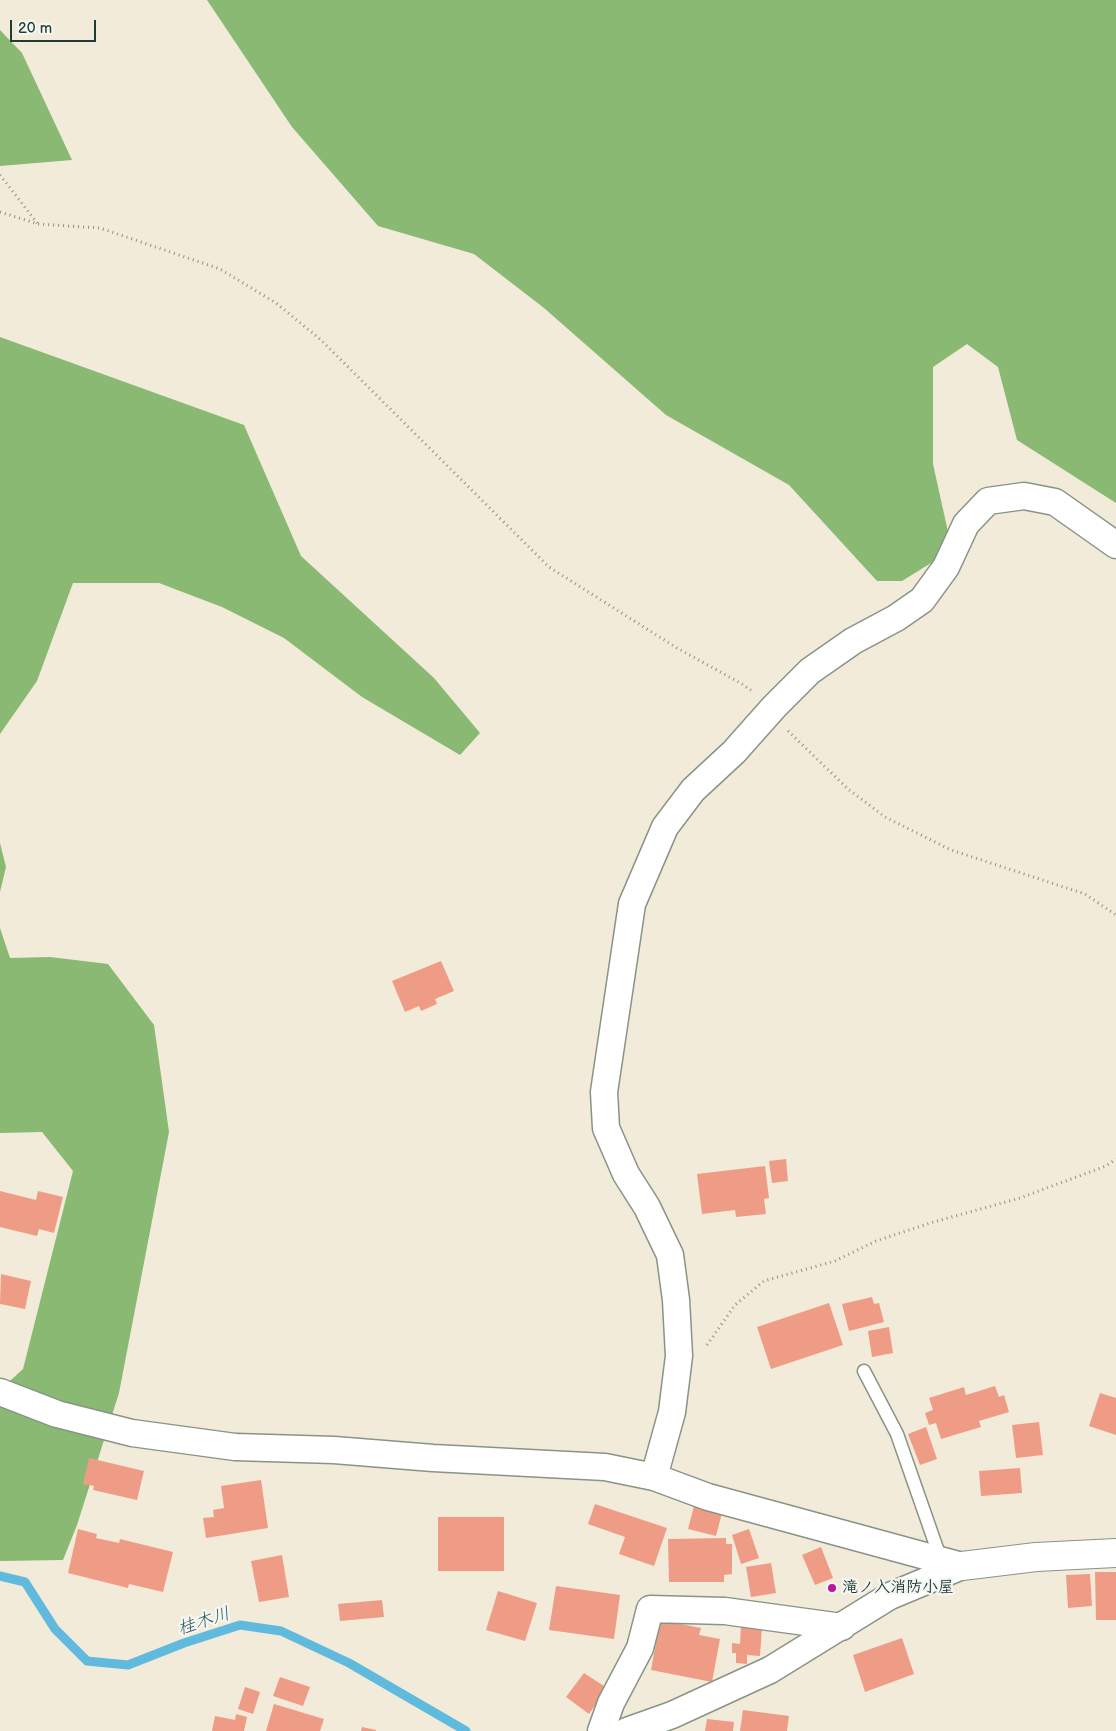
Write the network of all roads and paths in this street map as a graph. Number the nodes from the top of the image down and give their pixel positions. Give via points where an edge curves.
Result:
1 (0, 175) edge
2 (0, 212) edge
3 (38, 224) junction
4 (1116, 545) edge
5 (774, 707) junction
6 (1116, 915) edge
7 (1116, 1159) edge
8 (702, 1353) dead end
9 (864, 1370) dead end
10 (0, 1392) edge
11 (654, 1477) junction
12 (1116, 1552) edge
13 (951, 1563) junction
14 (842, 1627) junction
15 (601, 1731) edge
16 (627, 1731) edge

1 - 3 path
2 - 3 path
3 - 5 path via 100,228 220,269 276,303 321,340 549,567 742,684
4 - 5 street via 1055,502 1024,496 988,501 966,524 946,567 922,600 810,671
5 - 6 path via 785,729 848,789 885,817 951,850 1085,894
5 - 11 street via 734,752 693,790 665,827 632,904 604,1092 606,1128 626,1174 648,1207 670,1255 676,1300 679,1356 672,1412
7 - 8 path via 1106,1166 1020,1198 930,1223 876,1241 836,1261 764,1281 735,1305
9 - 13 lane via 897,1434
10 - 11 street via 57,1414 132,1433 234,1447 606,1467
11 - 13 street via 708,1497
12 - 13 street
13 - 14 street
14 - 15 street via 725,1611 650,1609 640,1648 610,1703
14 - 16 street via 770,1670 672,1715

